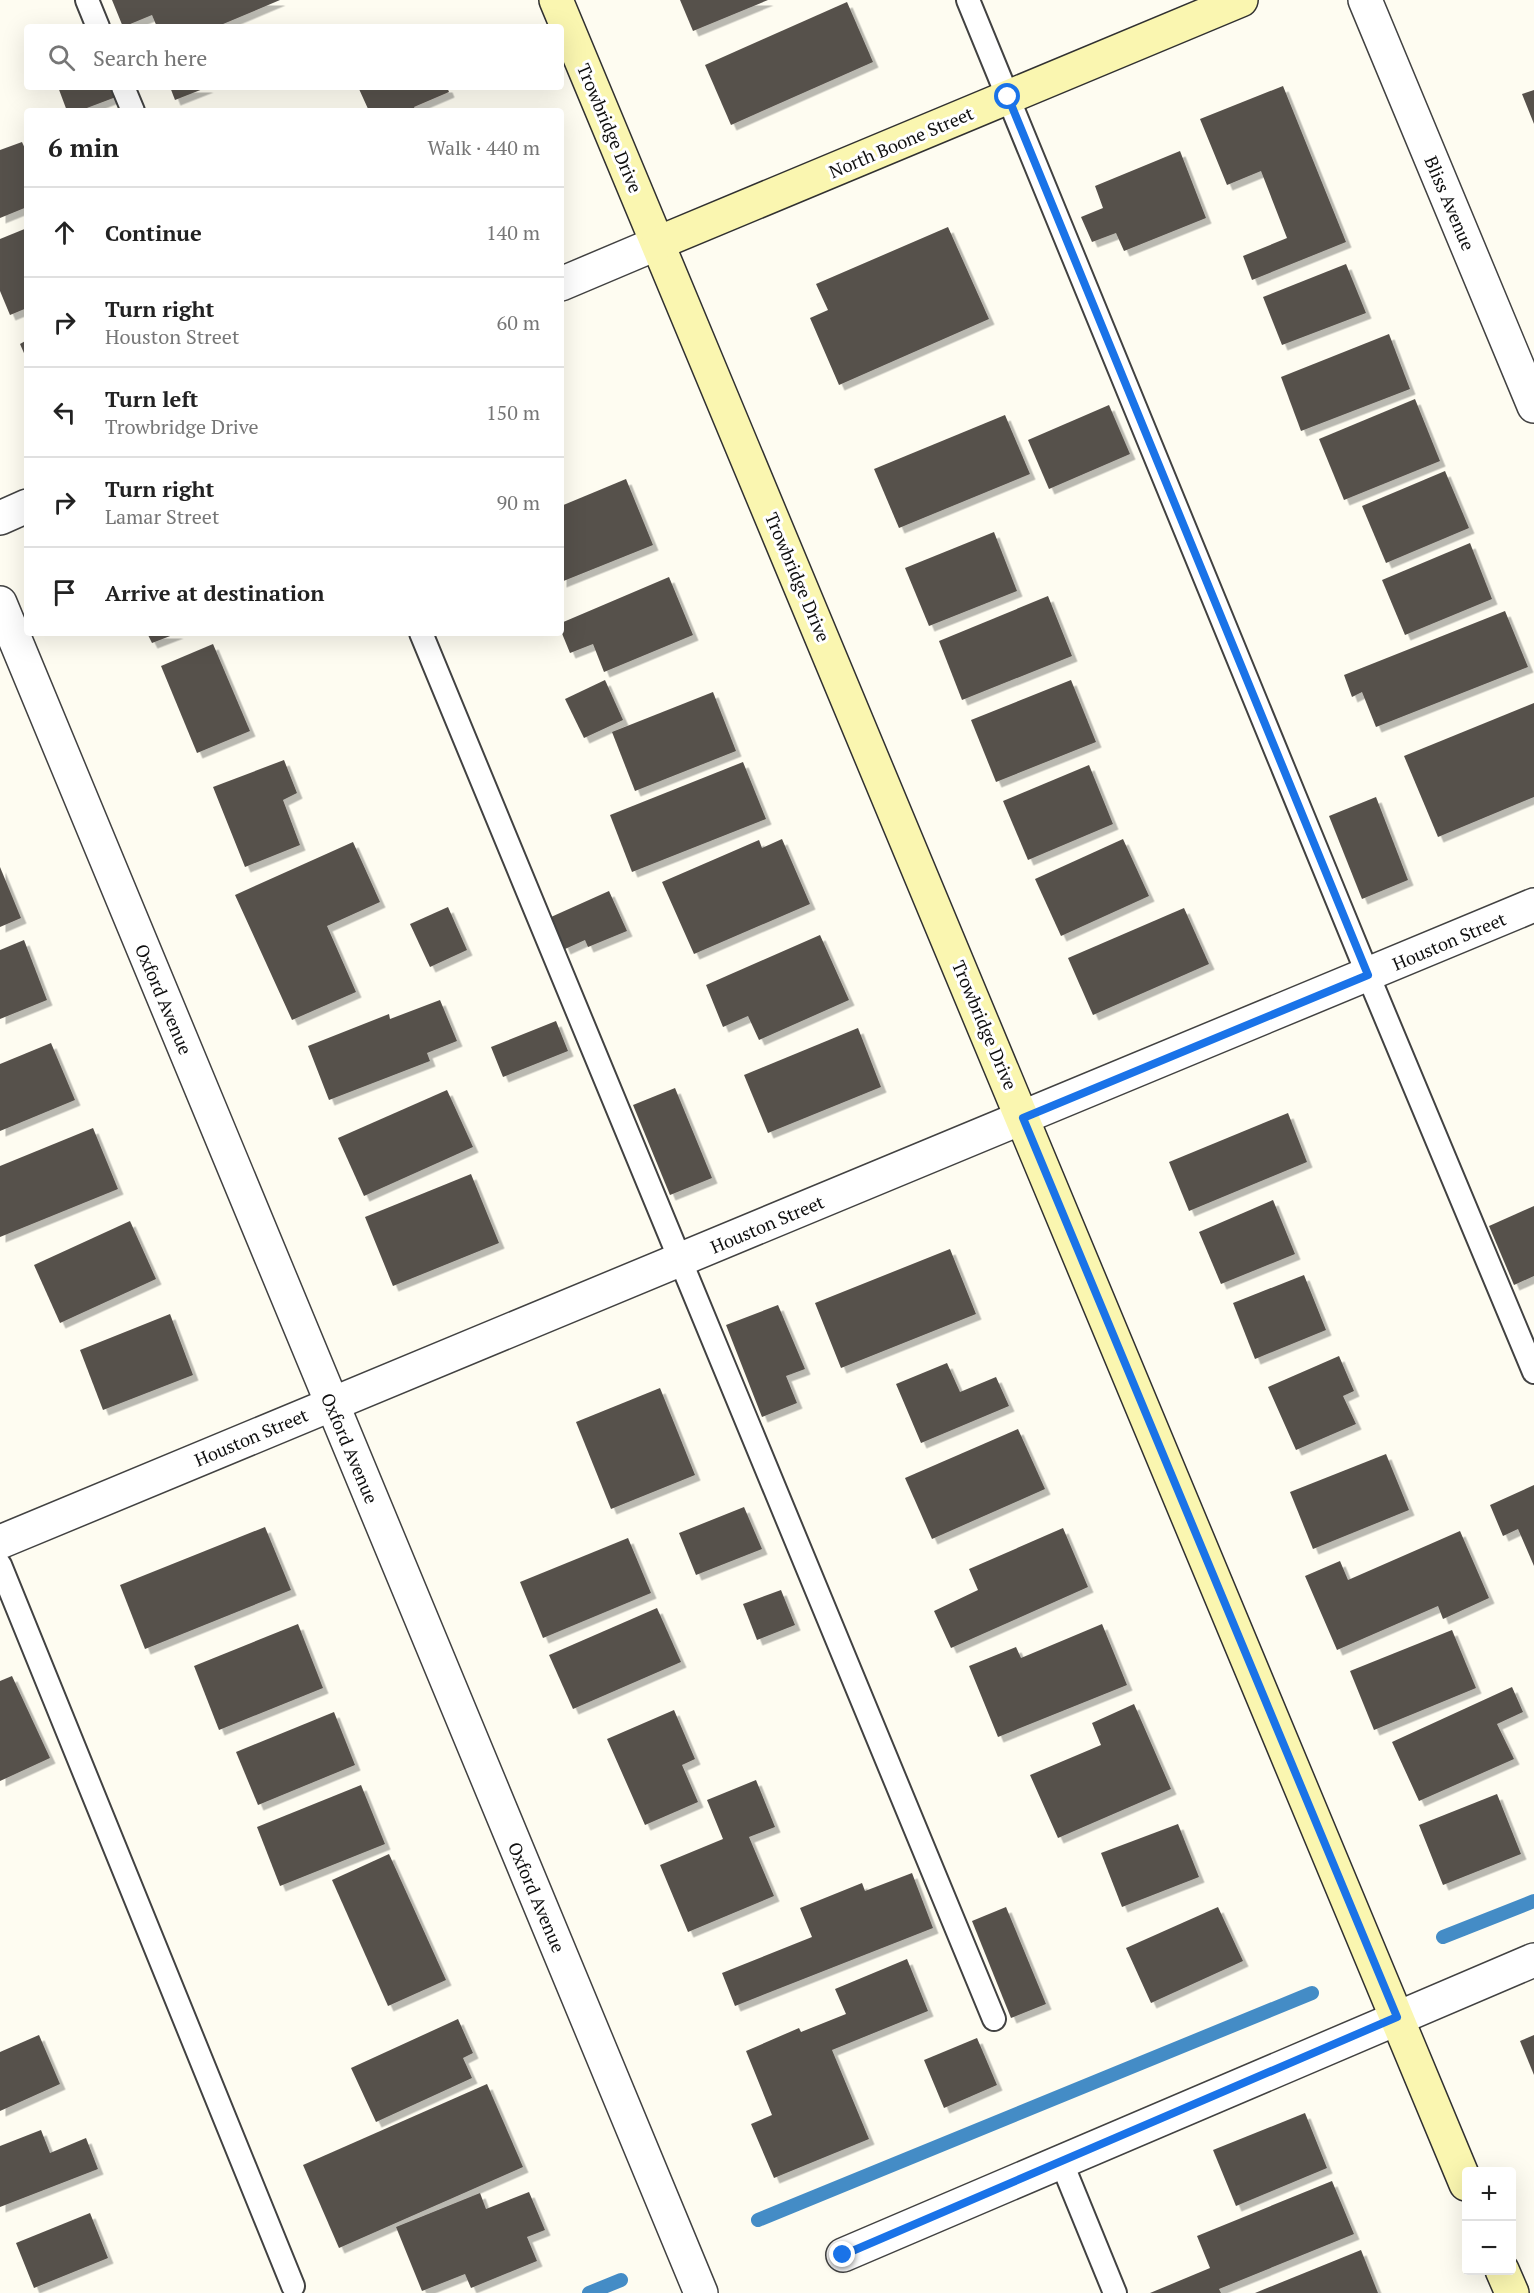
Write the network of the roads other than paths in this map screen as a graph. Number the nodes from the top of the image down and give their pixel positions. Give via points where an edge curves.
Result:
1 (87, 0) edge
2 (556, 0) edge
3 (968, 0) edge
4 (1241, 0) edge
5 (1365, 0) edge
6 (97, 24) edge
7 (124, 90) edge
8 (1008, 97) junction
9 (132, 108) edge
10 (658, 243) junction
11 (564, 283) edge
12 (1534, 406) edge
13 (24, 507) edge
14 (0, 518) edge
15 (0, 603) edge
16 (422, 636) edge
17 (1534, 905) edge
18 (1368, 975) junction
19 (1023, 1118) junction
20 (679, 1260) junction
21 (1534, 1372) edge
22 (332, 1404) junction
23 (0, 1542) edge
24 (0, 1565) edge
25 (1534, 1960) edge
26 (1397, 2017) junction
27 (994, 2019) dead end
28 (1061, 2161) junction
29 (1462, 2172) edge
30 (843, 2255) dead end
31 (1505, 2275) edge
32 (293, 2286) dead end
33 (701, 2293) edge
34 (1115, 2293) edge
35 (1512, 2293) edge

1 - 6 lane
2 - 10 main road, Trowbridge Drive
3 - 8 lane
4 - 8 main road, North Boone Street
5 - 12 street, Bliss Avenue
7 - 9 lane
8 - 10 main road, North Boone Street
8 - 18 lane
10 - 11 street, North Boone Street
10 - 19 main road, Trowbridge Drive
13 - 14 street
15 - 22 street, Oxford Avenue
16 - 20 lane
17 - 18 street, Houston Street
18 - 19 street, Houston Street
18 - 21 lane
19 - 20 street, Houston Street
19 - 26 main road, Trowbridge Drive
20 - 22 street, Houston Street
20 - 27 lane
22 - 23 street, Houston Street
22 - 33 street, Oxford Avenue
24 - 32 lane
25 - 26 street
26 - 28 street
26 - 29 main road, Trowbridge Drive
28 - 30 street
28 - 34 lane
31 - 35 main road

